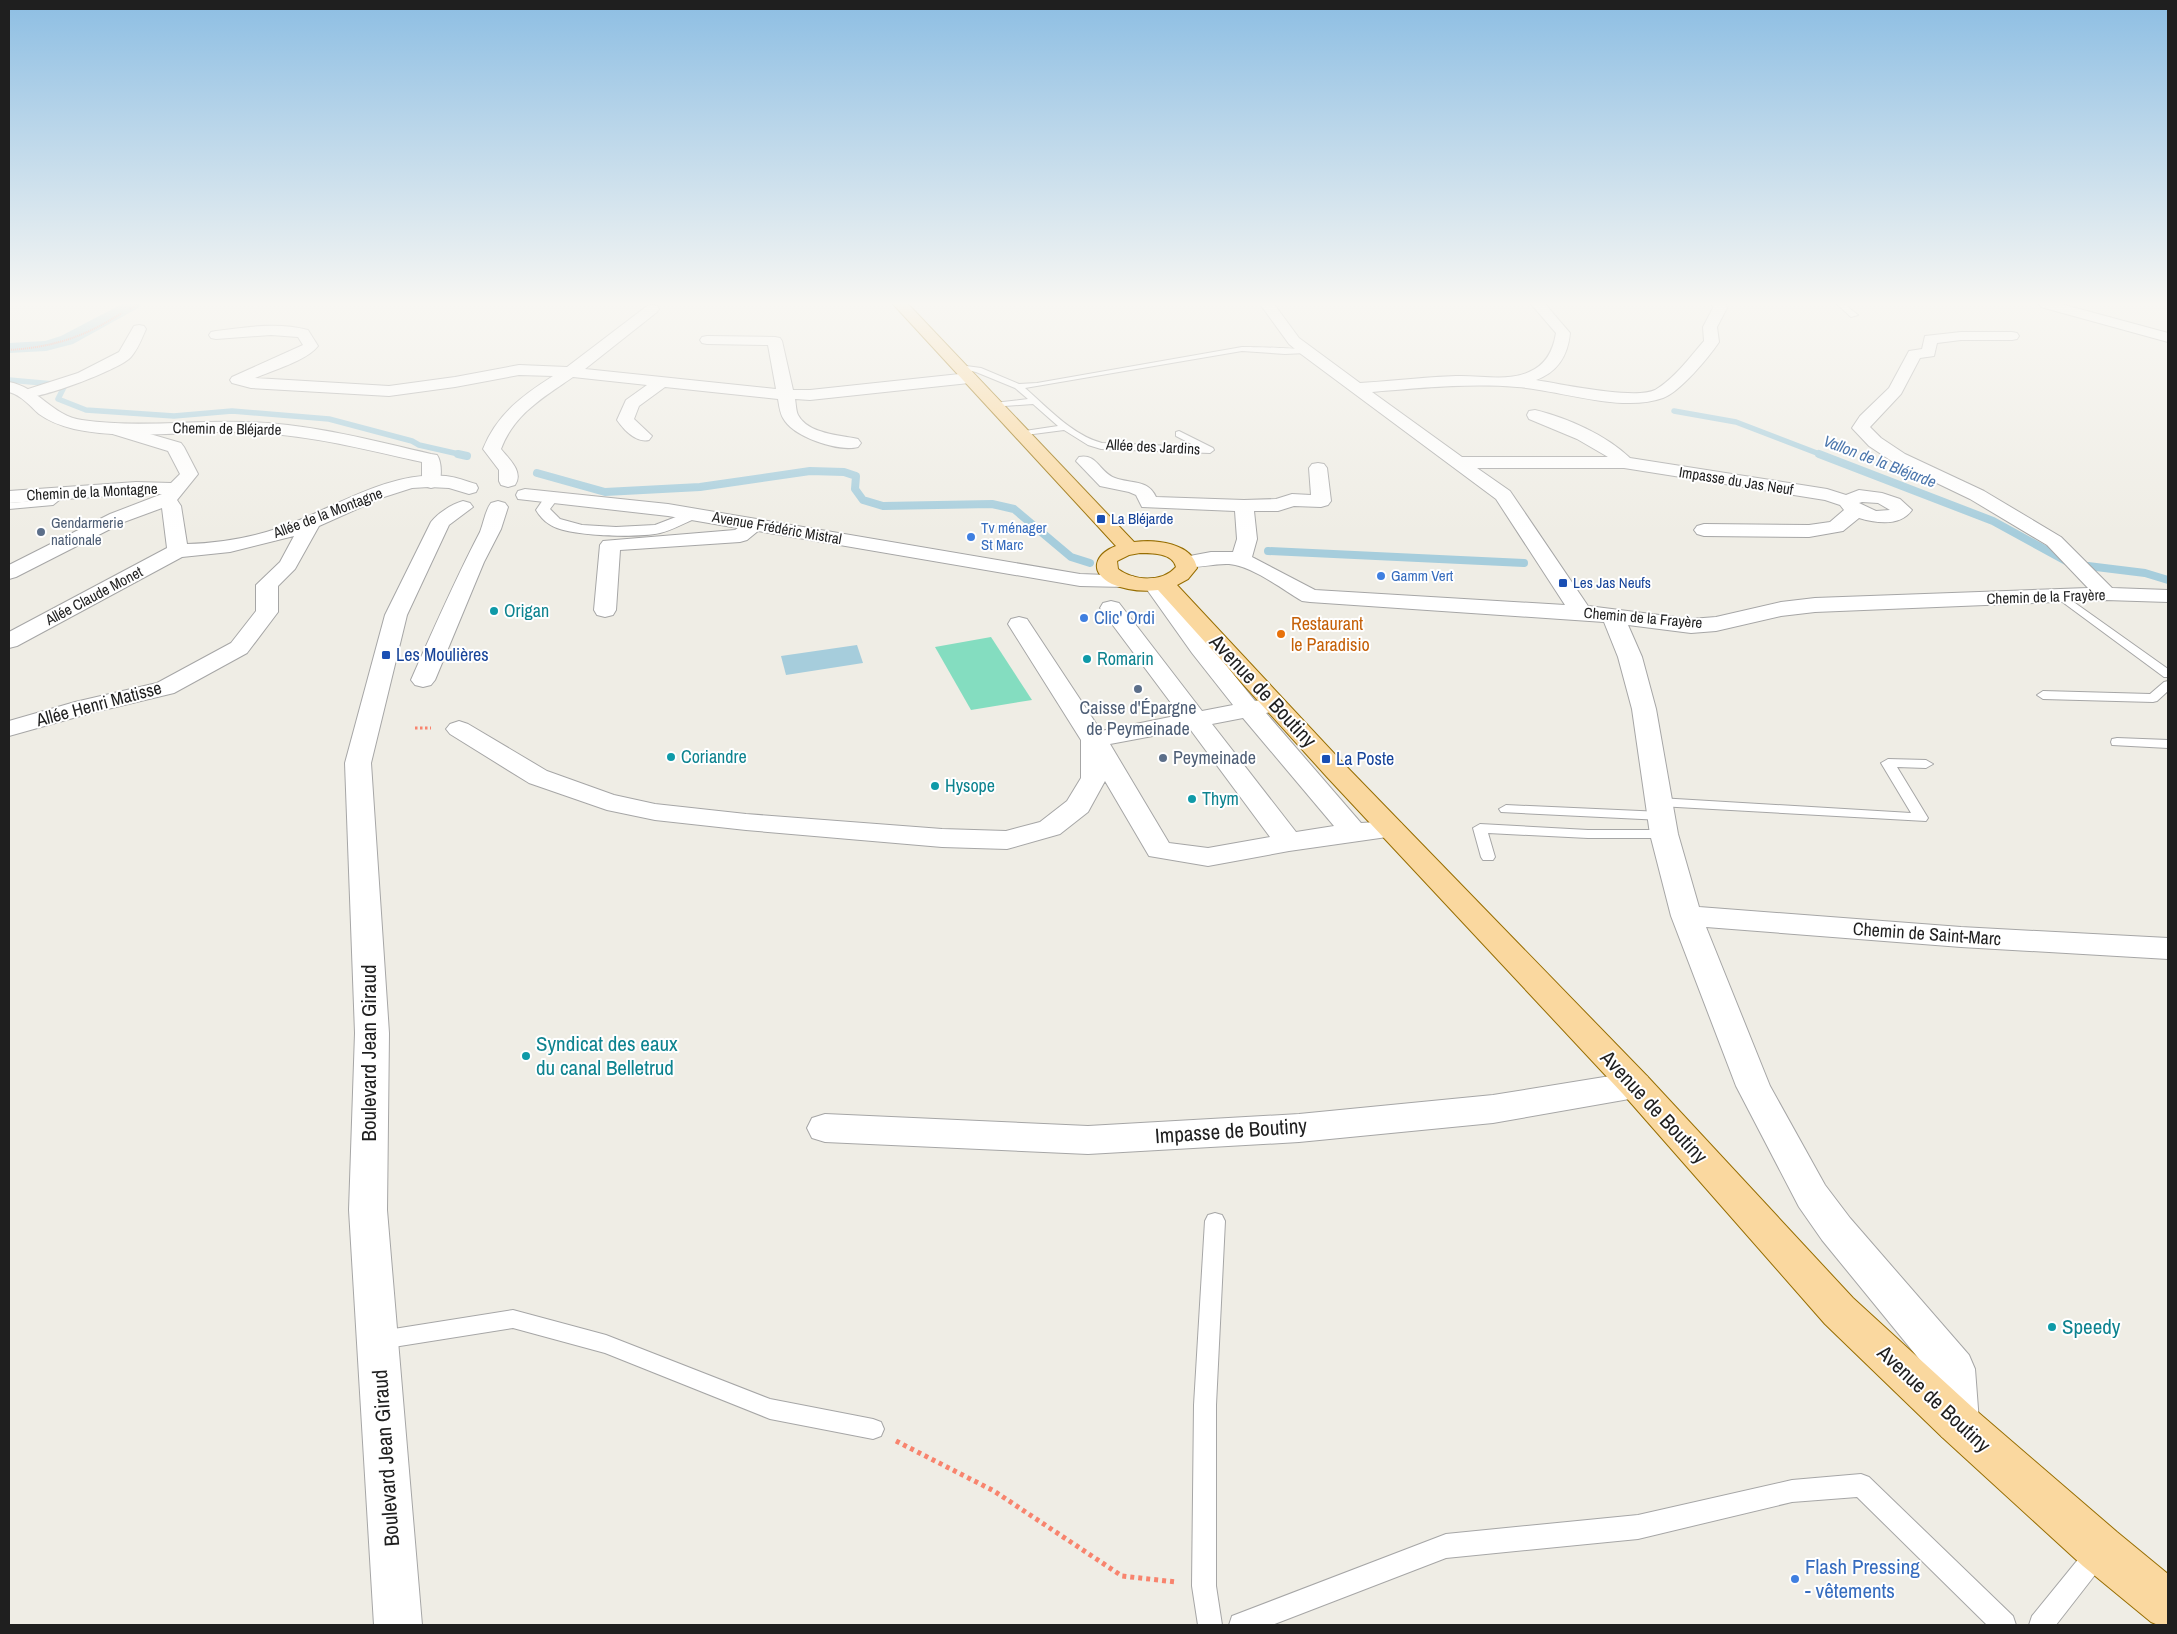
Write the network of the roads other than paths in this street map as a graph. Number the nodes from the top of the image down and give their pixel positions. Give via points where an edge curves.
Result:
1 (71, 380) edge
2 (239, 380) edge
3 (464, 380) edge
4 (558, 380) edge
5 (638, 380) edge
6 (782, 380) edge
7 (913, 380) edge
8 (971, 380) edge
9 (1004, 380) edge
10 (1064, 380) edge
11 (1347, 380) edge
12 (1523, 380) edge
13 (1673, 380) edge
14 (1902, 380) edge
15 (1517, 382) junction
16 (660, 383) junction
17 (1018, 386) junction
18 (9, 387) edge
19 (1358, 388) junction
20 (28, 394) junction
21 (785, 394) junction
22 (1034, 401) junction
23 (994, 405) junction
24 (1535, 415) dead end
25 (1065, 427) junction
26 (112, 428) junction
27 (1021, 434) junction
28 (1179, 434) dead end
29 (643, 436) dead end
30 (852, 443) dead end
31 (1085, 461) dead end
32 (1460, 462) junction
33 (1624, 463) junction
34 (1318, 468) dead end
35 (430, 482) junction
36 (508, 482) junction
37 (63, 493) junction
38 (171, 494) junction
39 (525, 495) junction
40 (9, 497) edge
41 (466, 497) junction
42 (552, 497) junction
43 (9, 506) edge
44 (1244, 506) junction
45 (498, 507) junction
46 (694, 514) junction
47 (312, 522) junction
48 (755, 523) junction
49 (1704, 530) dead end
50 (1129, 548) junction
51 (178, 550) junction
52 (1241, 560) junction
53 (1106, 567) junction
54 (1027, 572) junction
55 (9, 573) edge
56 (1168, 576) junction
57 (1124, 581) junction
58 (2106, 594) junction
59 (2061, 596) junction
60 (2168, 596) edge
61 (1111, 608) dead end
62 (605, 610) dead end
63 (1581, 612) junction
64 (1613, 616) junction
65 (1019, 624) dead end
66 (9, 641) edge
67 (2168, 674) edge
68 (423, 680) dead end
69 (2168, 685) edge
70 (2042, 695) dead end
71 (1262, 706) junction
72 (1196, 720) junction
73 (9, 729) edge
74 (459, 729) dead end
75 (1094, 740) junction
76 (2117, 742) dead end
77 (2168, 744) edge
78 (1926, 764) dead end
79 (1506, 809) dead end
80 (1662, 817) junction
81 (1392, 829) junction
82 (1354, 832) junction
83 (1288, 842) junction
84 (1488, 857) dead end
85 (1686, 916) junction
86 (2168, 948) edge
87 (1635, 1085) junction
88 (825, 1128) dead end
89 (1214, 1221) dead end
90 (378, 1341) junction
91 (1957, 1422) junction
92 (873, 1430) road end
93 (2100, 1549) junction
94 (2168, 1605) edge
95 (398, 1625) edge
96 (1210, 1625) edge
97 (1241, 1625) edge
98 (2004, 1625) edge
99 (2041, 1625) edge

1 - 20 street
2 - 3 street via 389,390
4 - 36 street via 520,407 495,435 492,449 508,470
5 - 16 street
6 - 21 street
7 - 21 street via 810,395
8 - 23 main road
9 - 17 lane, Allée des Jardins
10 - 17 lane, Allée des Jardins
11 - 19 street
12 - 15 street
13 - 15 street via 1659,394 1645,397
14 - 58 street via 1885,402 1864,419 1861,428 1899,458 1977,496 2054,541
15 - 19 street via 1457,381
16 - 21 street
16 - 29 street via 632,404 625,420
17 - 22 lane, Allée des Jardins
18 - 20 street, Chemin de Bléjarde
19 - 32 street
20 - 26 street, Chemin de Bléjarde via 41,408 60,420
21 - 30 street via 790,417 803,429 822,438
22 - 23 lane
22 - 25 lane, Allée des Jardins
23 - 27 main road
24 - 33 street via 1616,453
25 - 27 lane
25 - 28 lane, Allée des Jardins via 1101,446 1210,450
26 - 35 street, Chemin de Bléjarde via 212,426 268,428 310,434 431,459
26 - 38 street via 175,447 189,474
27 - 50 main road
31 - 44 street via 1107,482 1134,486 1144,492 1148,503
32 - 33 street, Impasse du Jas Neuf
32 - 63 street via 1503,495
33 - 49 street, Impasse du Jas Neuf via 1827,495 1852,506 1836,527 1809,532
34 - 44 street via 1321,501 1292,500 1278,505
35 - 41 street, Allée de la Montagne via 446,482
35 - 47 street, Allée de la Montagne via 380,491
36 - 39 street via 526,487
36 - 41 street via 488,483
37 - 38 street, Chemin de la Montagne via 136,488
37 - 40 street, Chemin de la Montagne
37 - 43 lane via 50,503
38 - 51 street
38 - 55 street
39 - 42 street, Avenue Frédéric Mistral
39 - 45 street, Allée de la Montagne
41 - 45 street, Allée de la Montagne via 485,509
41 - 90 street, Boulevard Jean Giraud via 441,522 396,615 358,763 372,1033 368,1210
42 - 46 street, Avenue Frédéric Mistral
42 - 46 street via 543,510 555,522 582,529 616,532 657,529
44 - 52 street via 1247,539
45 - 68 street
46 - 48 street, Avenue Frédéric Mistral
47 - 51 street, Allée de la Montagne via 234,545
47 - 73 street, Allée Henri Matisse via 288,565 267,585 267,612 239,648 165,688
48 - 54 street, Avenue Frédéric Mistral
48 - 62 street via 740,536 610,545
50 - 53 main road via 1111,556
50 - 56 main road, Avenue de Boutiny via 1153,547 1182,556
51 - 66 street, Allée Claude Monet
52 - 56 street, Chemin de la Frayère via 1211,558
52 - 63 street, Chemin de la Frayère via 1310,596
53 - 54 street, Avenue Frédéric Mistral
53 - 57 main road
54 - 57 street, Avenue Frédéric Mistral via 1080,580
56 - 57 main road
56 - 71 main road, Avenue de Boutiny
58 - 59 street, Chemin de la Frayère
58 - 60 street, Chemin de la Frayère
59 - 64 street, Chemin de la Frayère via 1816,605 1691,626
59 - 67 lane
61 - 72 street
63 - 64 street, Chemin de la Frayère
64 - 80 street via 1630,657 1644,708
65 - 75 street
69 - 70 lane via 2153,698
71 - 72 street
71 - 81 main road, Avenue de Boutiny
71 - 82 street
72 - 75 street
72 - 83 street
74 - 75 street via 538,777 607,802 655,812 942,838 1007,840 1050,828 1078,806 1094,778
75 - 83 street via 1158,850 1208,857
76 - 77 lane
78 - 80 lane via 1888,763 1921,818
79 - 80 lane
80 - 84 lane via 1588,834 1480,828
80 - 85 street
81 - 82 street
81 - 87 main road, Avenue de Boutiny
82 - 83 street
85 - 86 street, Chemin de Saint-Marc via 1962,938
85 - 91 street via 1753,1086 1812,1196 1954,1369
87 - 88 street, Impasse de Boutiny via 1484,1110 1299,1128 1097,1139
87 - 91 main road, Avenue de Boutiny via 1840,1311
89 - 96 lane via 1205,1405 1204,1586
90 - 92 lane via 513,1319 606,1344 770,1409
90 - 95 street, Boulevard Jean Giraud
91 - 93 main road, Avenue de Boutiny
93 - 94 main road, Avenue de Boutiny
93 - 99 lane
97 - 98 lane via 1446,1546 1638,1527 1792,1492 1861,1485

